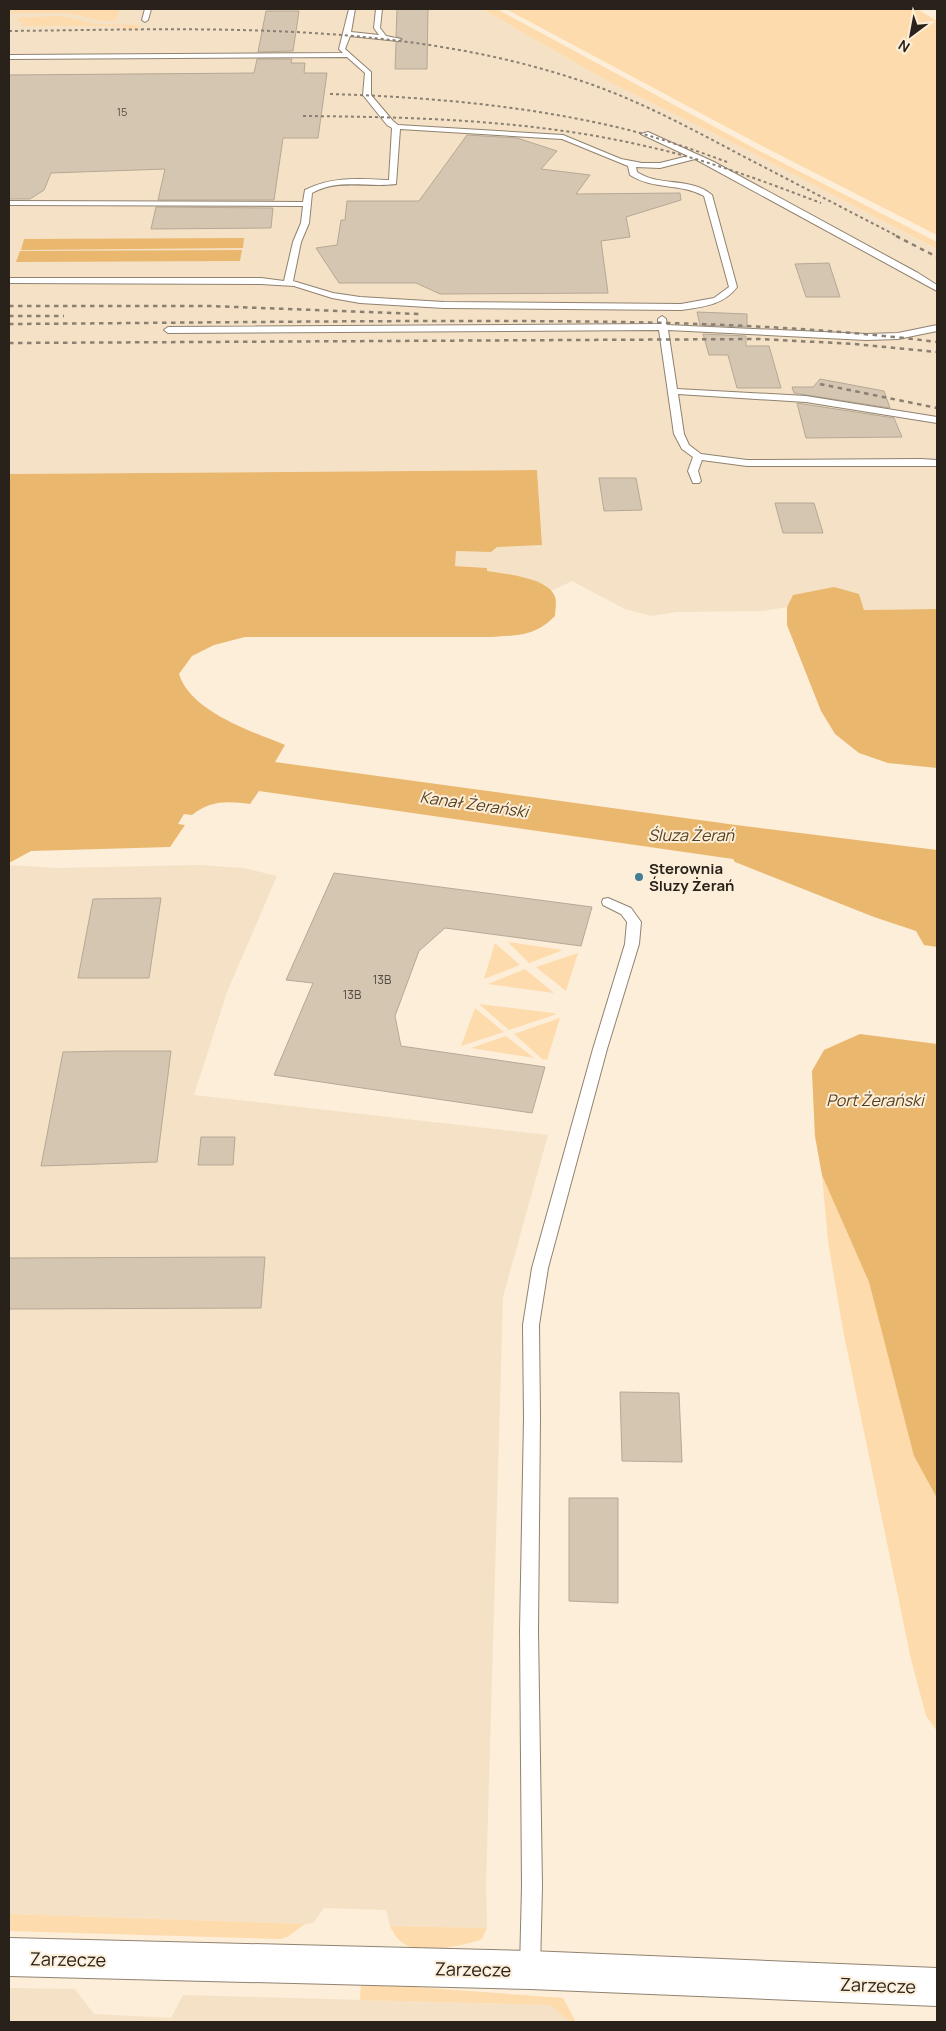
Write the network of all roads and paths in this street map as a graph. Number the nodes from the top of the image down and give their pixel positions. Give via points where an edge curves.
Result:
1 (148, 9) edge
2 (352, 9) edge
3 (379, 9) edge
4 (145, 20) dead end
5 (347, 34) junction
6 (382, 36) junction
7 (398, 39) dead end
8 (348, 55) junction
9 (9, 57) edge
10 (396, 127) junction
11 (645, 134) dead end
12 (696, 157) junction
13 (632, 165) junction
14 (9, 203) edge
15 (306, 204) junction
16 (9, 282) edge
17 (288, 283) junction
18 (937, 289) edge
19 (659, 306) junction
20 (664, 327) junction
21 (937, 328) edge
22 (168, 330) dead end
23 (672, 391) junction
24 (937, 420) edge
25 (698, 456) junction
26 (937, 463) edge
27 (696, 481) dead end
28 (608, 902) dead end
29 (9, 1957) edge
30 (530, 1970) junction
31 (937, 1987) edge

1 - 4 lane
2 - 5 lane
3 - 6 lane via 377,28
5 - 6 lane
5 - 8 lane via 342,50
6 - 7 lane
8 - 9 lane
8 - 10 lane via 368,72 366,95
10 - 13 lane via 563,137
10 - 15 lane via 393,182 332,182 308,192
11 - 12 lane
12 - 13 lane via 656,166
12 - 18 lane
13 - 19 lane via 633,173 648,182 695,189 708,195 732,278 733,286 723,297 696,306
14 - 15 lane
15 - 17 lane via 305,224 296,242
16 - 17 lane via 228,280
17 - 19 lane via 360,300 444,305
19 - 20 lane
20 - 21 lane via 866,337 898,336
20 - 22 lane
20 - 23 lane
23 - 24 lane via 806,399
23 - 25 lane via 679,434 685,447
25 - 26 lane via 747,463
25 - 27 lane via 693,471
28 - 30 lane via 626,911 634,922 632,944 540,1268 531,1325
29 - 30 street, Zarzecze
30 - 31 street, Zarzecze

